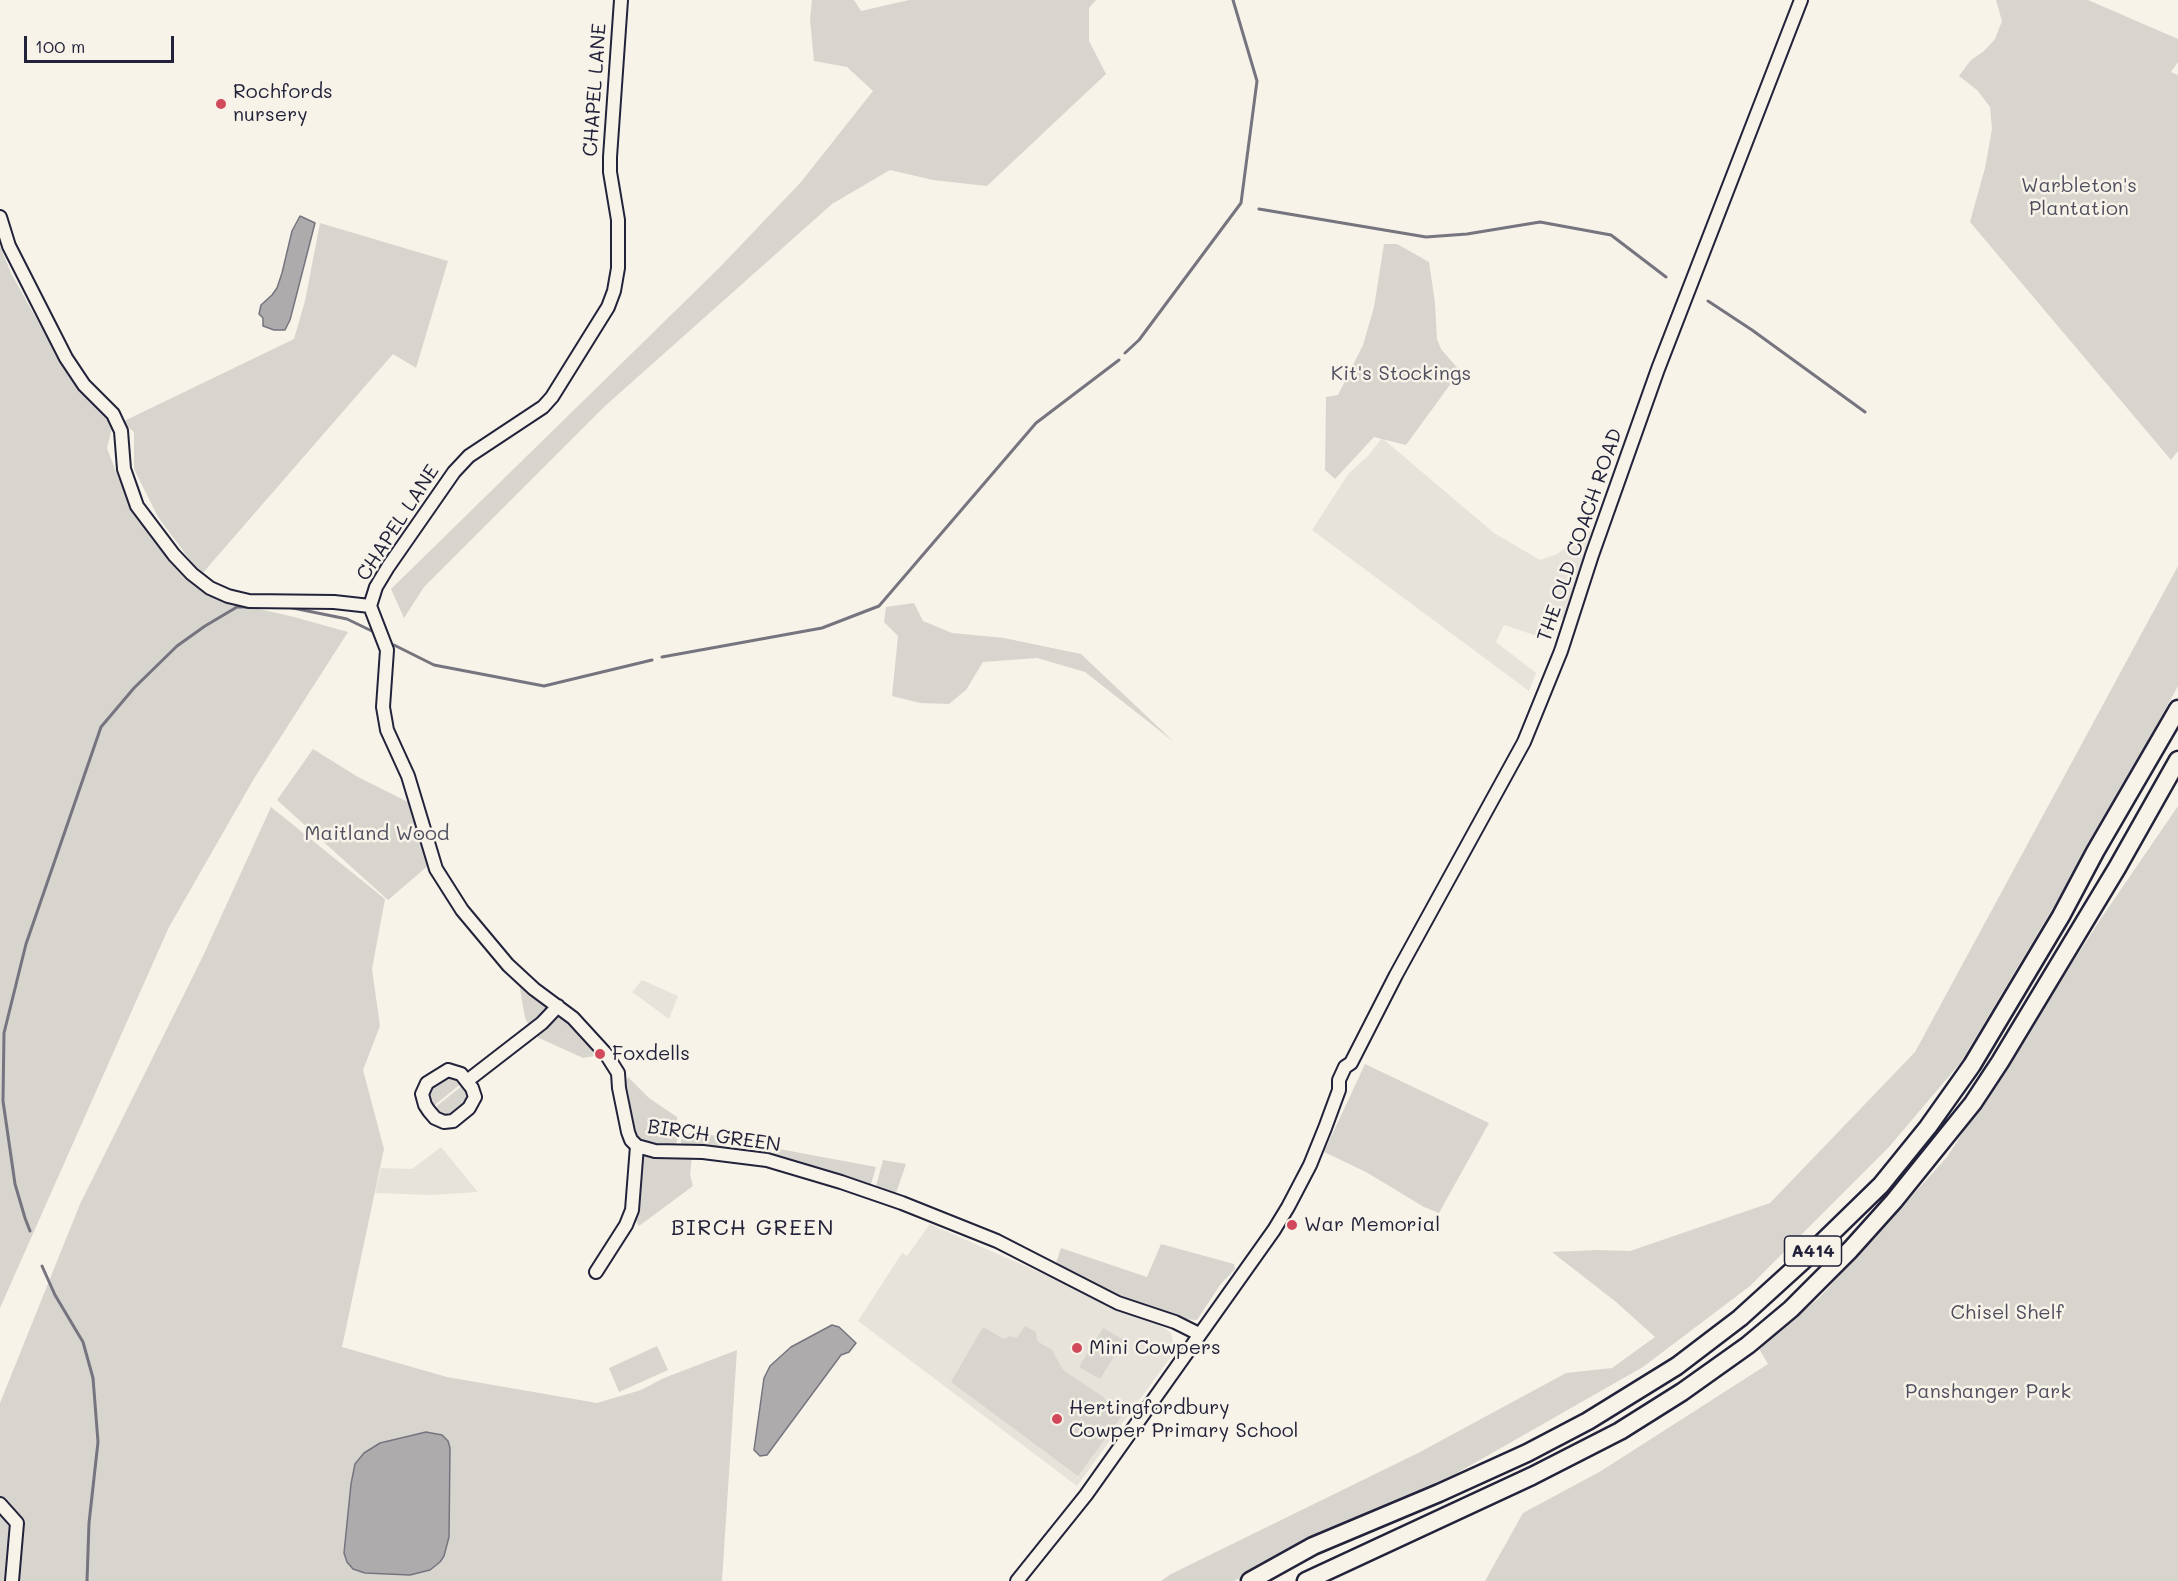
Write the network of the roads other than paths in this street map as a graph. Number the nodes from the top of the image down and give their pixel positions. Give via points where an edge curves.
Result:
1 (621, 0) edge
2 (1801, 0) edge
3 (0, 217) edge
4 (370, 606) junction
5 (2178, 709) edge
6 (2178, 760) edge
7 (558, 1006) junction
8 (467, 1081) junction
9 (637, 1146) junction
10 (596, 1272) dead end
11 (1200, 1334) junction
12 (0, 1504) edge
13 (12, 1581) edge
14 (1017, 1581) edge
15 (1250, 1581) edge
16 (1306, 1581) edge

1 - 4 street, CHAPEL LANE via 610,157 618,220 618,268 608,307 543,407 469,456 454,472 388,567
2 - 11 street, THE OLD COACH ROAD via 1658,369 1562,651 1524,742 1351,1063 1346,1083 1339,1090 1292,1199
3 - 4 street, CHAPEL LANE via 9,246 66,358 84,386 113,414 121,431 124,469 137,506 192,574 210,588 249,601
4 - 7 street, BIRCH GREEN via 387,650 383,707 387,730 408,776 436,869 462,910 508,965
5 - 15 highway, A414 via 1972,1065 1881,1185 1805,1259 1740,1318 1677,1366 1596,1416 1527,1454 1313,1546
6 - 16 highway, A414 via 1973,1102 1887,1209 1791,1310 1682,1392 1620,1431
7 - 8 street via 543,1023
7 - 9 street, BIRCH GREEN via 596,1041 618,1073 628,1132
8 - 8 street via 474,1093 472,1105 453,1120 435,1118 422,1099 427,1083 448,1070 458,1072
9 - 10 street via 632,1210
9 - 11 street, BIRCH GREEN via 655,1151 767,1160 841,1182 998,1241 1118,1303
11 - 14 street, THE OLD COACH ROAD via 1086,1495
12 - 13 street via 17,1523

